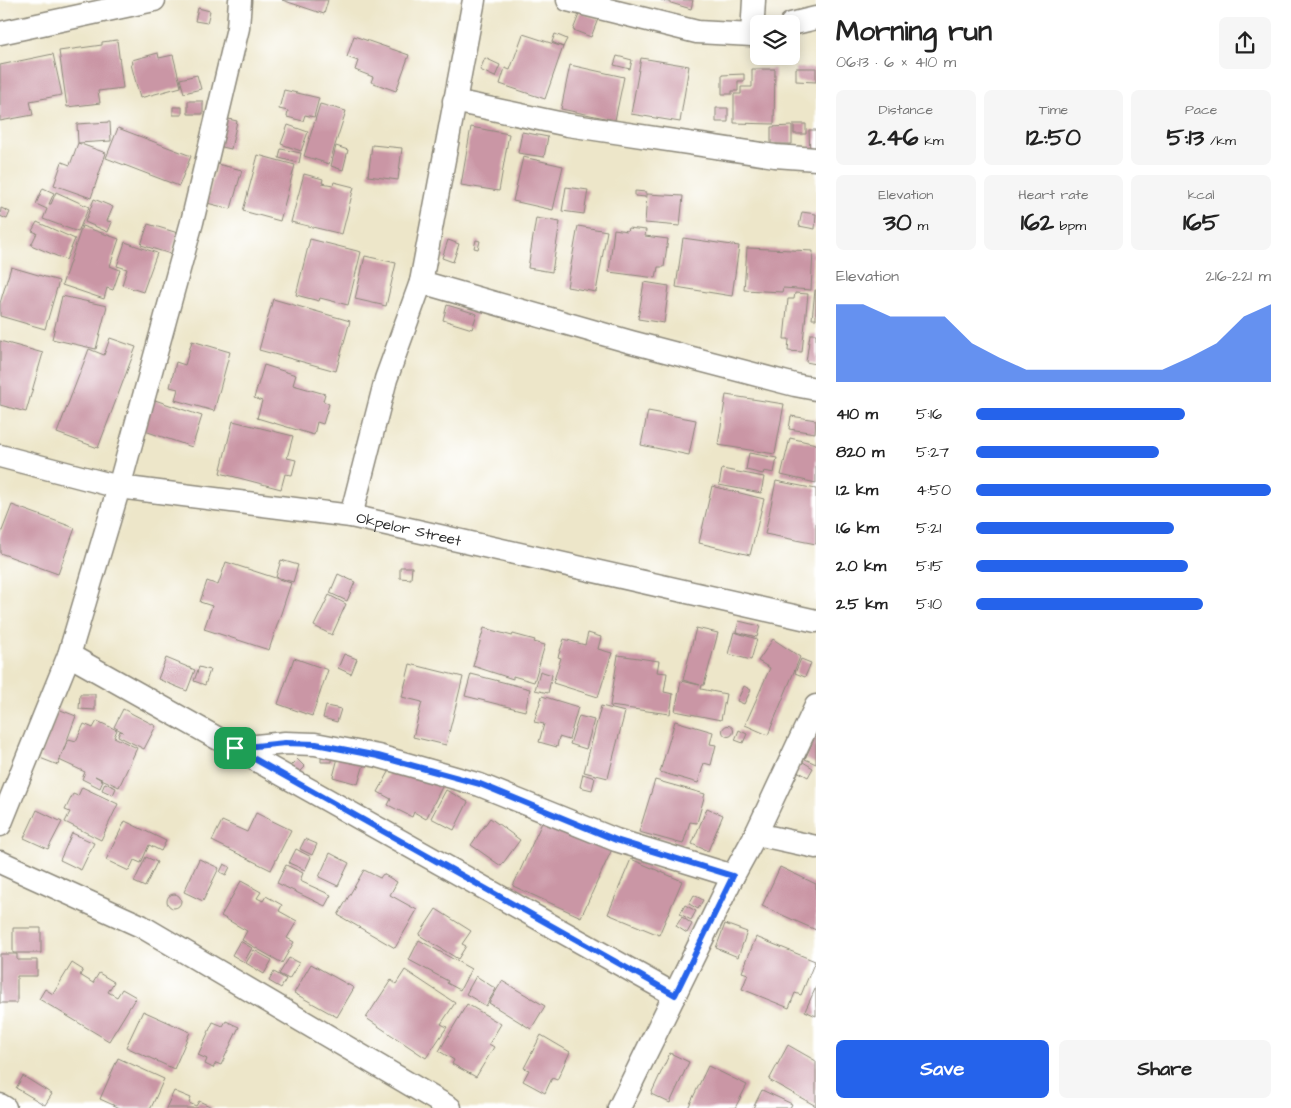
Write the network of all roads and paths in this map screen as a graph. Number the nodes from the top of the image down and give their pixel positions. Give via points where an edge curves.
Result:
1 (154, 0) edge
2 (240, 0) edge
3 (474, 0) edge
4 (568, 0) edge
5 (754, 0) edge
6 (754, 15) edge
7 (816, 18) edge
8 (800, 22) edge
9 (0, 33) edge
10 (750, 34) edge
11 (454, 101) junction
12 (816, 159) edge
13 (421, 282) junction
14 (816, 389) edge
15 (0, 456) edge
16 (119, 487) junction
17 (351, 516) junction
18 (816, 621) edge
19 (69, 655) junction
20 (816, 706) edge
21 (235, 748) junction
22 (0, 825) edge
23 (756, 834) junction
24 (816, 847) edge
25 (0, 862) edge
26 (733, 876) junction
27 (675, 995) junction
28 (0, 1105) edge
29 (5, 1108) edge
30 (450, 1108) edge
31 (618, 1108) edge

1 - 9 street
2 - 16 street via 238,28 192,222
3 - 11 street
4 - 10 street via 697,32
5 - 6 street
7 - 8 street
11 - 12 street via 568,125 775,156
11 - 13 street
13 - 14 street via 631,342
13 - 17 street via 386,379
15 - 16 street, Okpelor Street
16 - 17 street, Okpelor Street
16 - 19 street
17 - 18 street, Okpelor Street
19 - 21 street
19 - 22 street
20 - 23 street
21 - 26 street via 285,743 316,744 378,756 480,784 616,840
21 - 27 street
23 - 24 street
23 - 26 street
25 - 30 street via 141,926
26 - 27 street
27 - 31 street
28 - 29 street

